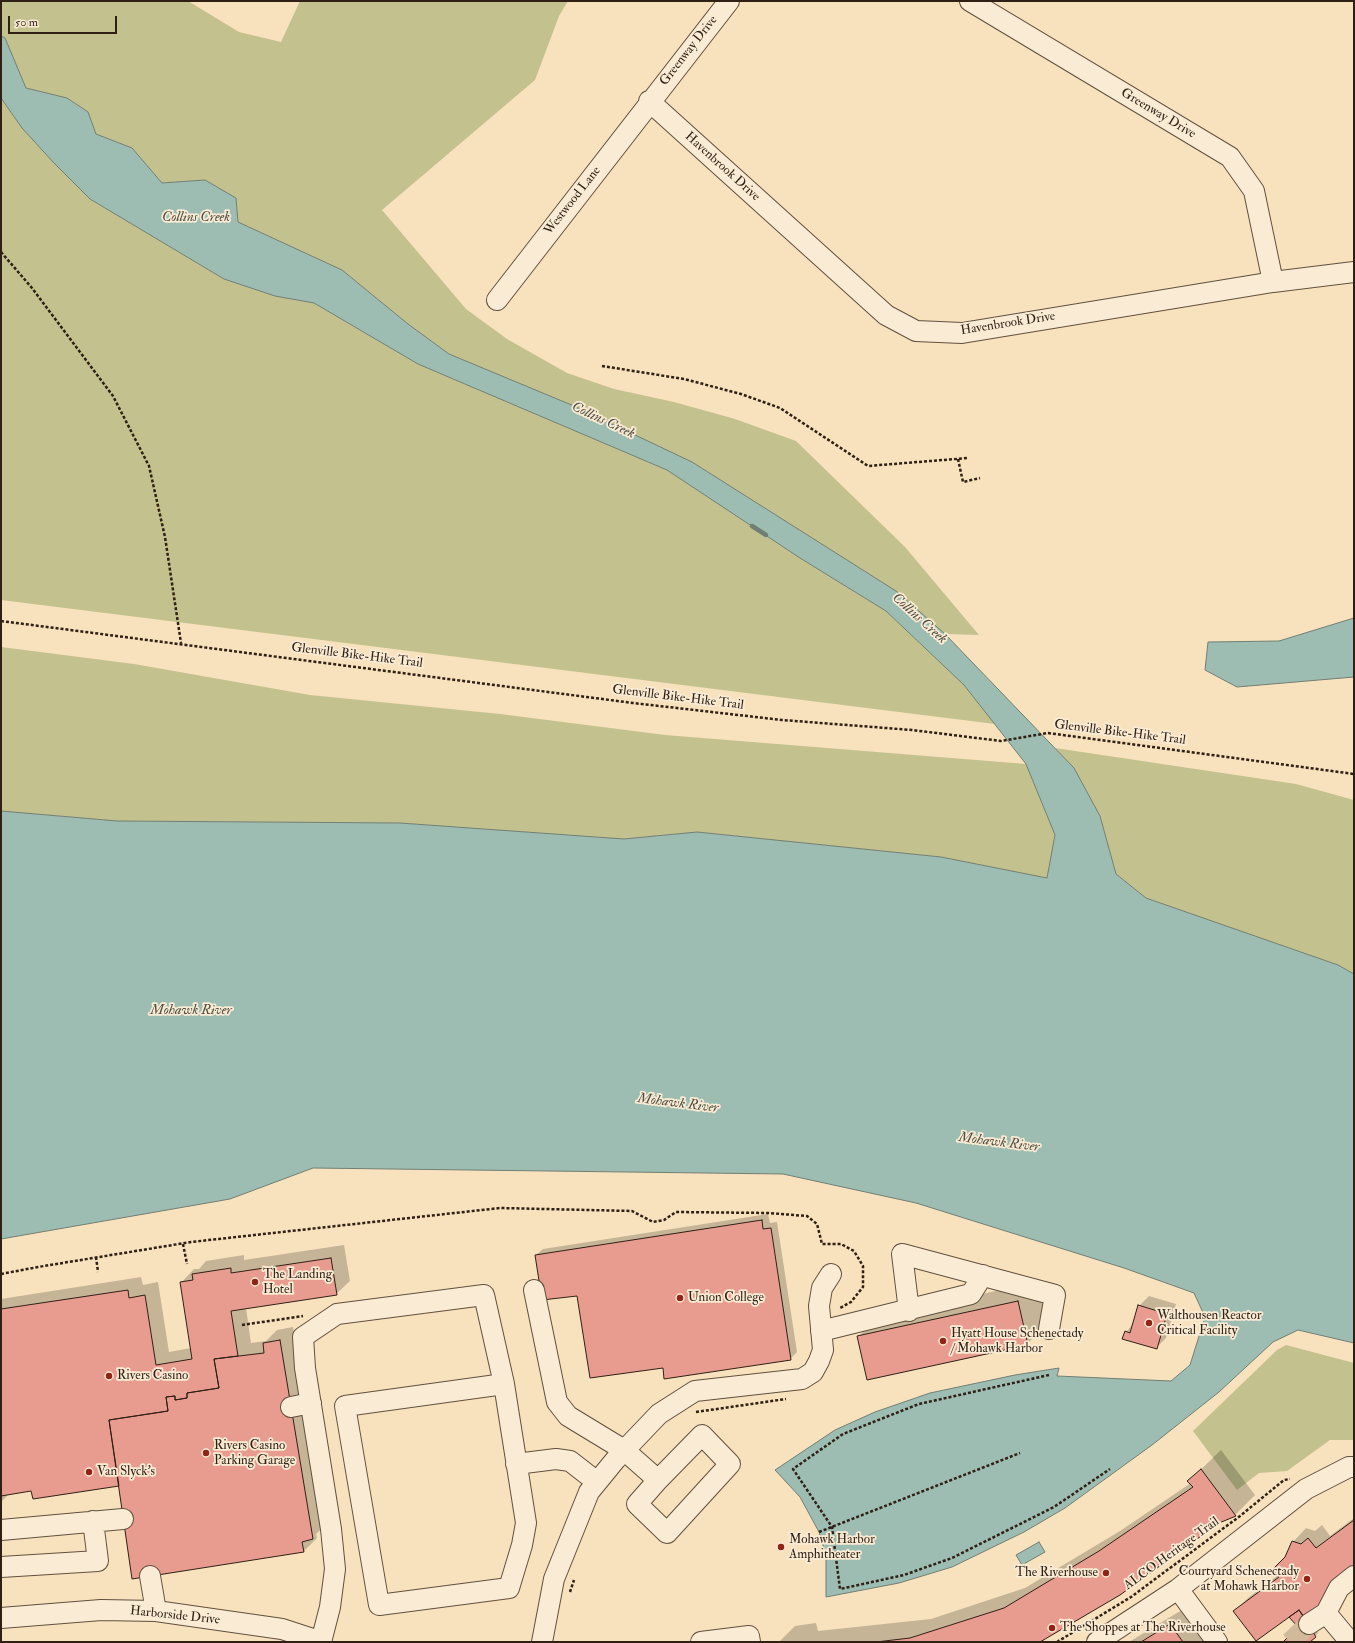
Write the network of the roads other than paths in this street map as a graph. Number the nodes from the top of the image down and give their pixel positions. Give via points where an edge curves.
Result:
1 (729, 1) edge
2 (970, 1) edge
3 (649, 102) junction
4 (1354, 272) edge
5 (1273, 282) junction
6 (497, 300) dead end
7 (831, 1274) dead end
8 (983, 1275) junction
9 (534, 1290) dead end
10 (910, 1311) junction
11 (1049, 1329) dead end
12 (821, 1331) junction
13 (504, 1384) junction
14 (311, 1403) junction
15 (291, 1407) dead end
16 (624, 1450) junction
17 (516, 1464) junction
18 (1354, 1467) edge
19 (658, 1480) junction
20 (597, 1482) junction
21 (123, 1519) dead end
22 (93, 1521) junction
23 (1, 1530) edge
24 (1, 1567) edge
25 (150, 1576) dead end
26 (1354, 1576) edge
27 (1178, 1589) junction
28 (156, 1611) junction
29 (1326, 1613) junction
30 (1, 1618) edge
31 (1309, 1624) tunnel mouth
32 (1346, 1637) edge
33 (322, 1642) edge
34 (542, 1642) edge
35 (701, 1642) edge
36 (750, 1642) edge
37 (1097, 1642) edge
38 (1217, 1642) edge

1 - 3 street, Greenway Drive
2 - 5 street, Greenway Drive via 1230,157 1254,191
3 - 5 street, Havenbrook Drive via 886,315 916,331 962,333
3 - 6 street, Westwood Lane
4 - 5 street, Havenbrook Drive
7 - 12 street via 822,1288
8 - 10 street via 971,1294
8 - 10 street via 902,1254
8 - 11 street via 1055,1295
9 - 16 street via 558,1402 568,1416
10 - 12 street
12 - 16 street via 823,1350 819,1361 812,1372 802,1379 694,1391 659,1414
13 - 14 street via 484,1295 337,1314 304,1337 305,1368
13 - 17 street
13 - 17 street via 345,1406 379,1606 509,1588 526,1523
14 - 15 street
14 - 33 street via 332,1529 335,1569
16 - 19 street
16 - 20 street
17 - 20 street via 556,1459 570,1461
18 - 27 street via 1349,1467 1306,1489
19 - 19 street via 637,1504 667,1533 730,1464 702,1435
20 - 34 street via 589,1492 554,1579
21 - 22 street
22 - 23 street
22 - 24 street via 98,1561
25 - 28 street
26 - 29 street via 1339,1588
27 - 37 street
27 - 38 street
28 - 30 street, Harborside Drive via 101,1610
28 - 33 street, Harborside Drive via 282,1629
29 - 31 street
29 - 32 street
35 - 36 street via 749,1636

